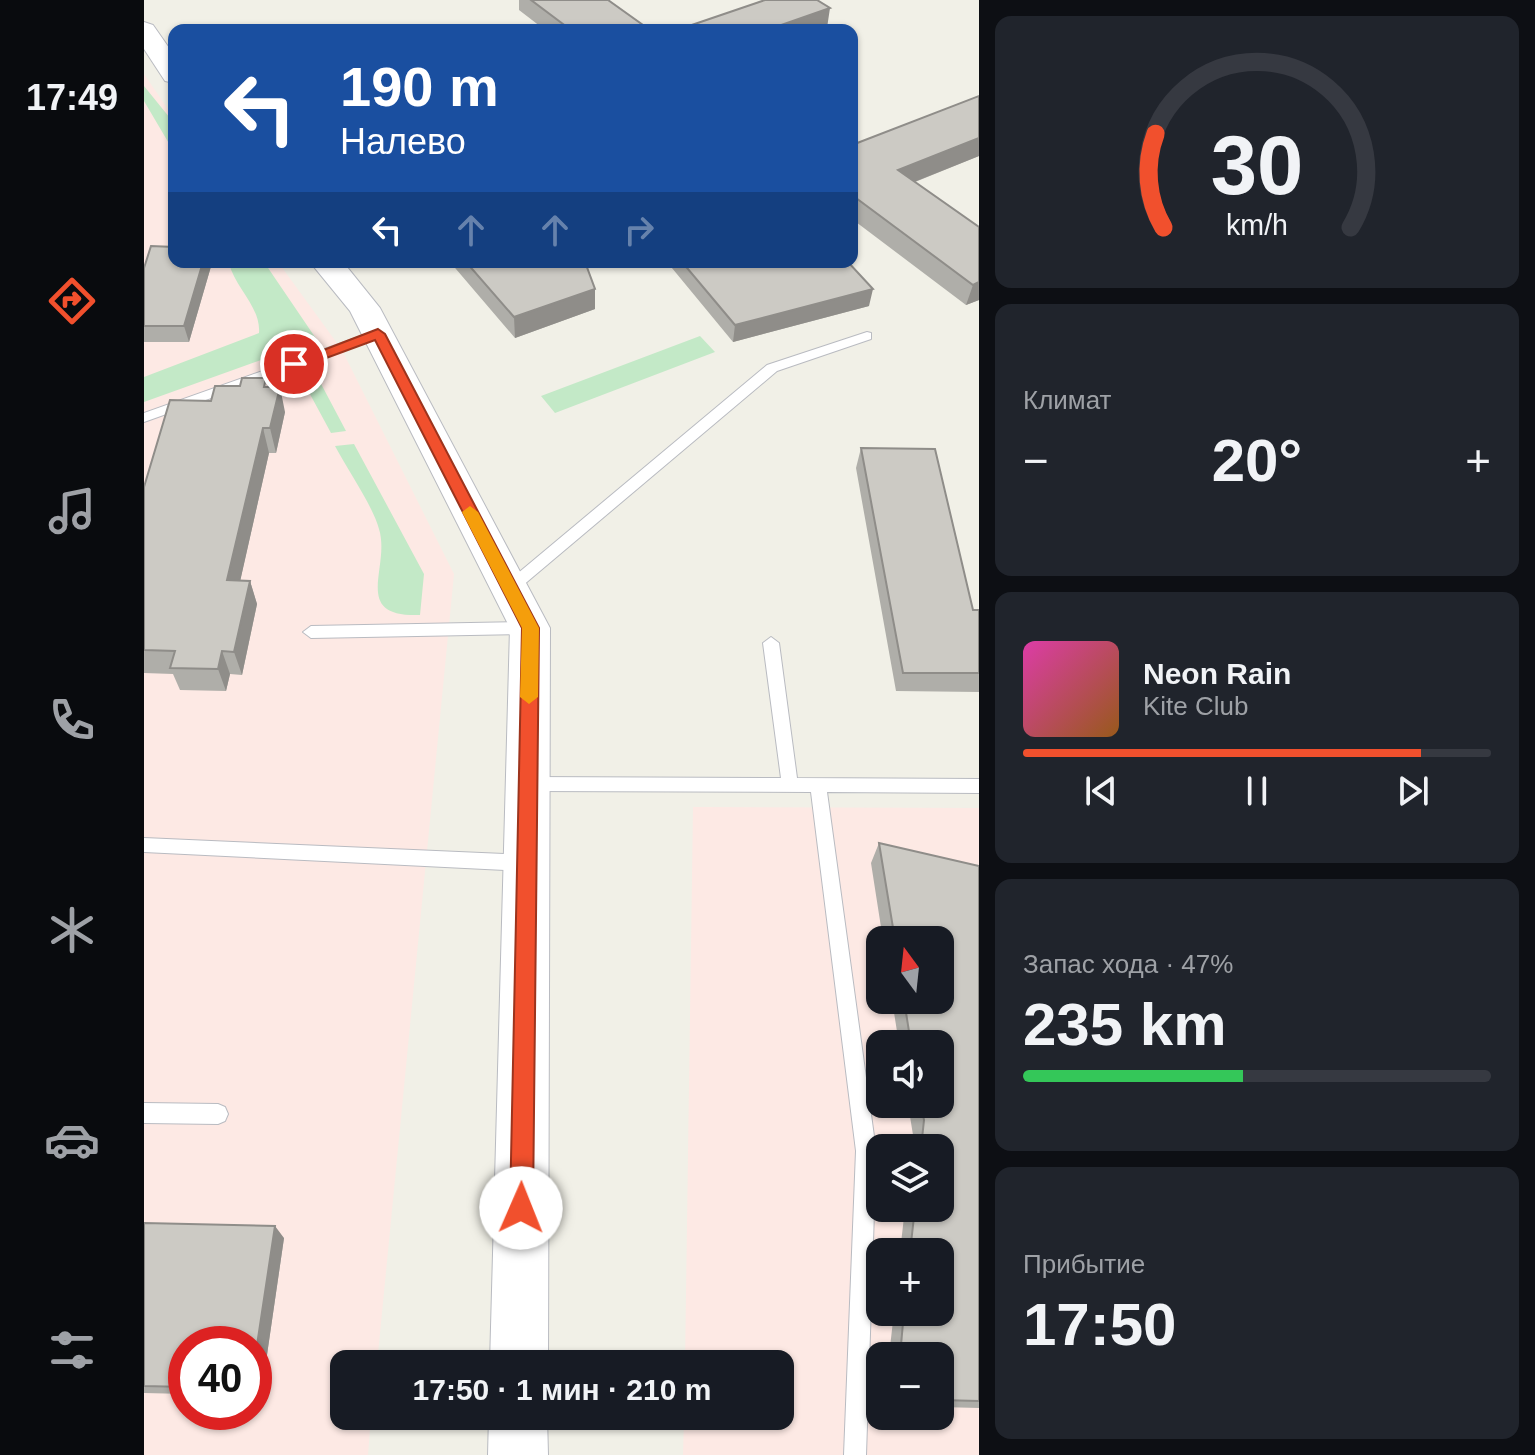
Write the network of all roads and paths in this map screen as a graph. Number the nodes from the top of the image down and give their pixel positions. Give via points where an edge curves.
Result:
1 (144, 30) edge
2 (168, 66) edge
3 (331, 268) edge
4 (378, 334) junction
5 (867, 336) dead end
6 (144, 418) edge
7 (520, 608) junction
8 (311, 632) dead end
9 (771, 643) dead end
10 (528, 784) junction
11 (790, 785) junction
12 (818, 786) junction
13 (979, 786) edge
14 (144, 845) edge
15 (527, 863) junction
16 (144, 1113) edge
17 (218, 1114) dead end
18 (519, 1350) edge
19 (518, 1430) edge
20 (518, 1455) edge
21 (855, 1455) edge

1 - 2 street
3 - 4 street
4 - 6 lane
4 - 7 street
5 - 7 lane via 772,368
7 - 8 lane
7 - 10 street
9 - 11 lane
10 - 11 lane
10 - 15 street
11 - 12 lane
12 - 13 lane
12 - 21 lane via 866,1151
14 - 15 lane
15 - 18 street
16 - 17 lane
19 - 20 street

